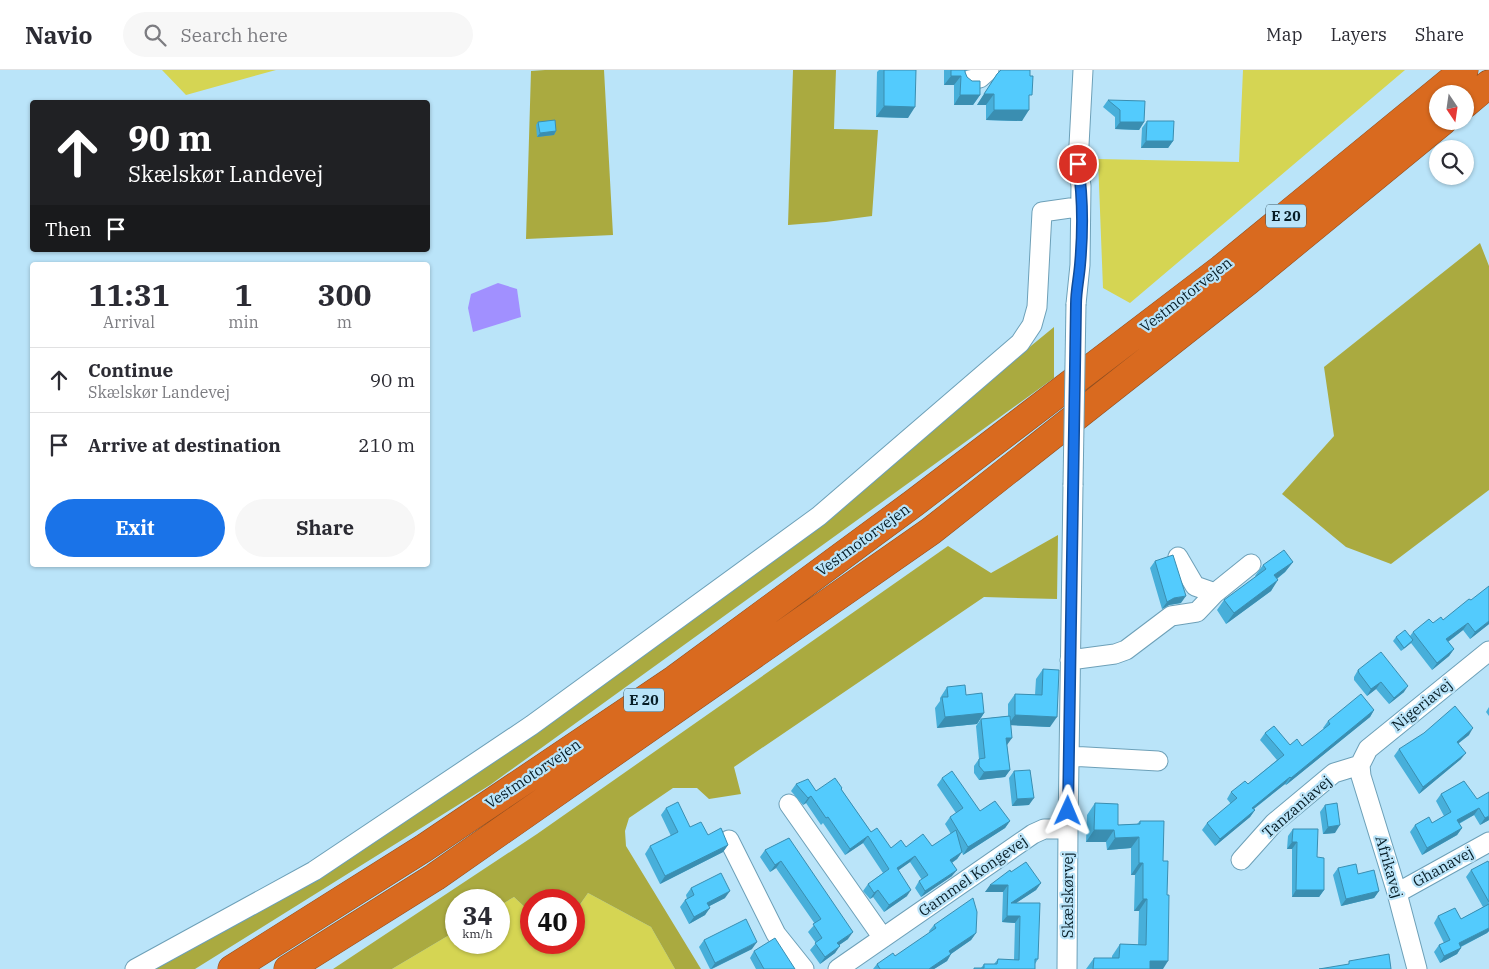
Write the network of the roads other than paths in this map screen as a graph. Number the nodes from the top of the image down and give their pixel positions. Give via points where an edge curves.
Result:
1 (989, 70) edge
2 (1083, 70) edge
3 (1440, 70) edge
4 (1464, 70) edge
5 (969, 80) edge
6 (1489, 84) edge
7 (1474, 96) edge
8 (1489, 100) edge
9 (1474, 111) edge
10 (1432, 130) edge
11 (1450, 130) edge
12 (1078, 164) junction
13 (1382, 172) junction
14 (1070, 208) junction
15 (1076, 298) junction
16 (1180, 300) junction
17 (1178, 557) dead end
18 (1252, 564) dead end
19 (1215, 593) junction
20 (1489, 651) edge
21 (1070, 660) junction
22 (1069, 756) junction
23 (1158, 760) dead end
24 (1360, 764) junction
25 (789, 804) dead end
26 (1068, 829) junction
27 (729, 840) dead end
28 (1489, 842) edge
29 (1241, 860) dead end
30 (1397, 893) junction
31 (883, 938) junction
32 (135, 969) edge
33 (232, 969) edge
34 (288, 969) edge
35 (804, 969) edge
36 (838, 969) edge
37 (1068, 969) edge
38 (1417, 969) edge

1 - 5 street via 980,78
2 - 12 street
3 - 16 highway via 1232,245
4 - 16 highway, Vestmotorvejen / E 20
6 - 7 highway
8 - 9 highway
10 - 13 highway, Vestmotorvejen / E 20
11 - 13 highway
12 - 14 street
12 - 15 street via 1081,232
13 - 34 highway, Vestmotorvejen / E 20 via 930,530 436,877
14 - 15 street via 1071,265
14 - 32 street via 1042,212 1037,306 1032,325 1020,343 819,516 532,724 314,872
15 - 21 street, Skælskørvej, bridge
16 - 33 highway, Vestmotorvejen / E 20 via 914,503 675,679 424,848
17 - 19 street via 1195,586
18 - 19 street
19 - 21 street via 1196,612 1171,616 1126,650
20 - 24 street, Nigeriavej via 1368,749
21 - 22 street, Skælskørvej
22 - 23 street
22 - 26 street, Skælskørvej
24 - 29 street, Tanzaniavej via 1334,774 1274,823
24 - 30 street, Afrikavej
25 - 31 street
26 - 31 street, Gammel Kongevej via 1044,829 1033,834
26 - 37 street, Skælskørvej
27 - 35 street via 776,934
28 - 30 street, Ghanavej
30 - 38 street, Afrikavej
31 - 36 street, Gammel Kongevej

